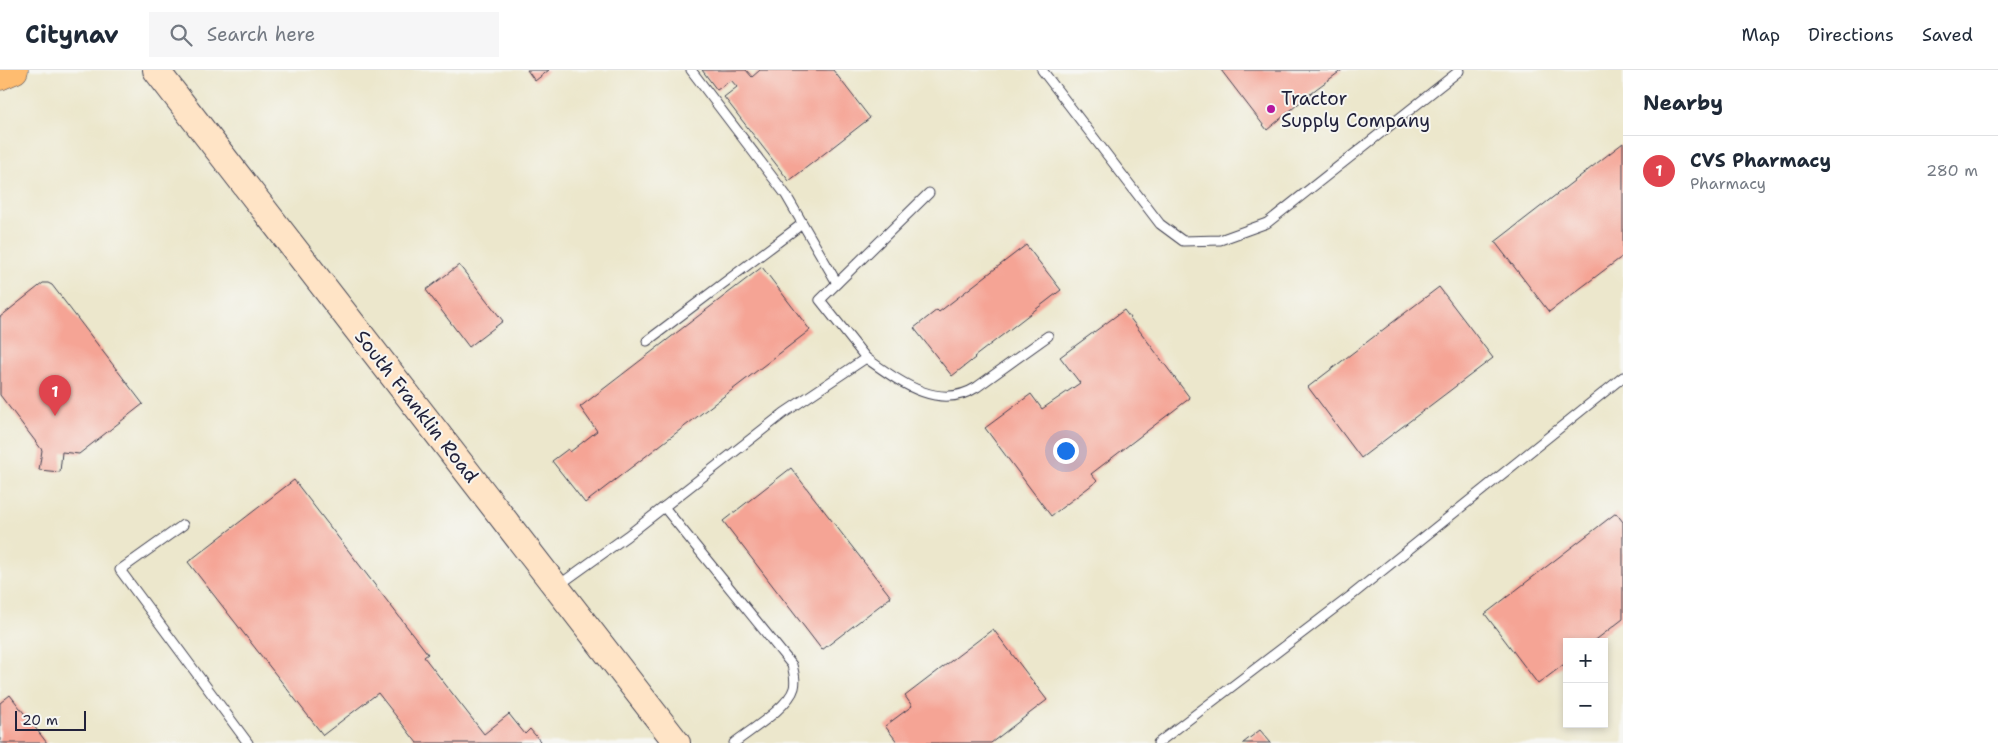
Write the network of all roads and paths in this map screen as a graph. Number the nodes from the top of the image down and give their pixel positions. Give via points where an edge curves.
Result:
1 (14, 70) edge
2 (156, 70) edge
3 (691, 70) edge
4 (1042, 70) edge
5 (1458, 71) edge
6 (0, 76) edge
7 (929, 194) dead end
8 (802, 224) junction
9 (837, 283) junction
10 (1048, 336) dead end
11 (647, 341) dead end
12 (866, 358) junction
13 (1623, 377) edge
14 (664, 507) junction
15 (183, 524) dead end
16 (556, 587) junction
17 (248, 743) edge
18 (677, 743) edge
19 (734, 743) edge
20 (1158, 743) edge

1 - 6 main road
2 - 16 main road, South Franklin Road
3 - 8 lane via 786,195
4 - 5 lane via 1160,224 1183,240 1220,240 1267,224
7 - 9 lane
8 - 9 lane
8 - 11 lane
9 - 12 lane via 820,300
10 - 12 lane via 977,387 958,396 936,396 914,388
12 - 14 lane via 784,413
13 - 20 lane via 1344,601
14 - 16 lane
14 - 19 lane via 792,666 794,690 786,702
15 - 17 lane via 120,570
16 - 18 main road, South Franklin Road

